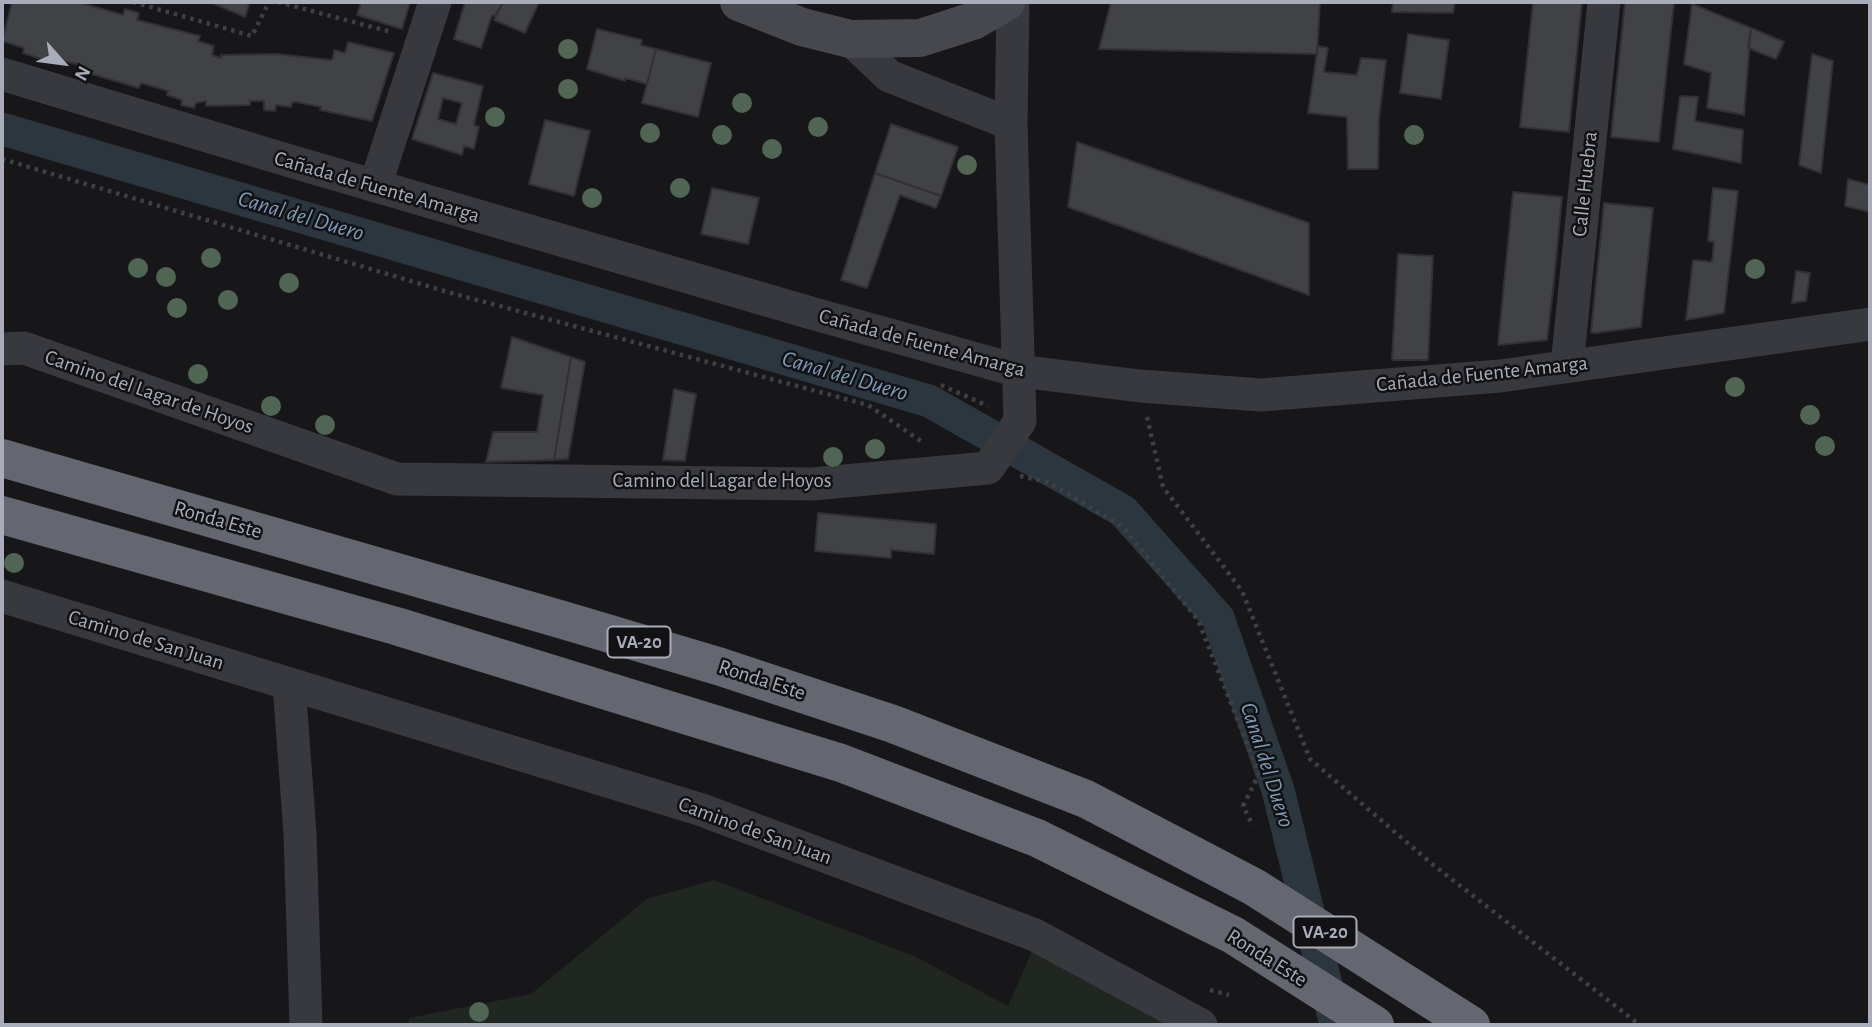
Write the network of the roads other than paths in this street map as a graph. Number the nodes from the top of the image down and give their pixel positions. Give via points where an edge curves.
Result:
1 (435, 2) edge
2 (738, 2) edge
3 (1006, 2) edge
4 (1013, 2) edge
5 (1604, 2) edge
6 (850, 39) junction
7 (2, 74) edge
8 (1011, 124) junction
9 (375, 186) junction
10 (1870, 324) edge
11 (2, 349) edge
12 (1567, 366) junction
13 (1019, 371) junction
14 (2, 458) edge
15 (2, 515) edge
16 (2, 596) edge
17 (289, 684) junction
18 (306, 1025) edge
19 (1201, 1025) edge
20 (1375, 1025) edge
21 (1471, 1025) edge

1 - 9 street
2 - 6 street via 802,27
3 - 6 street via 973,21 920,38
4 - 8 street
5 - 12 street, Calle Huebra
6 - 8 street via 889,76
7 - 9 street, Cañada de Fuente Amarga
8 - 13 street
9 - 13 street, Cañada de Fuente Amarga
10 - 12 street, Cañada de Fuente Amarga
11 - 13 street, Camino del Lagar de Hoyos via 23,348 397,479 812,484 989,468 1020,421
12 - 13 street, Cañada de Fuente Amarga via 1500,376 1261,395
14 - 21 highway, Ronda Este / VA-20 via 721,667 893,724 1086,799 1254,887
15 - 20 highway, Ronda Este / VA-20 via 396,626 841,763 1037,838 1233,935
16 - 17 street, Camino de San Juan
17 - 18 street
17 - 19 street, Camino de San Juan via 702,810 1035,935

